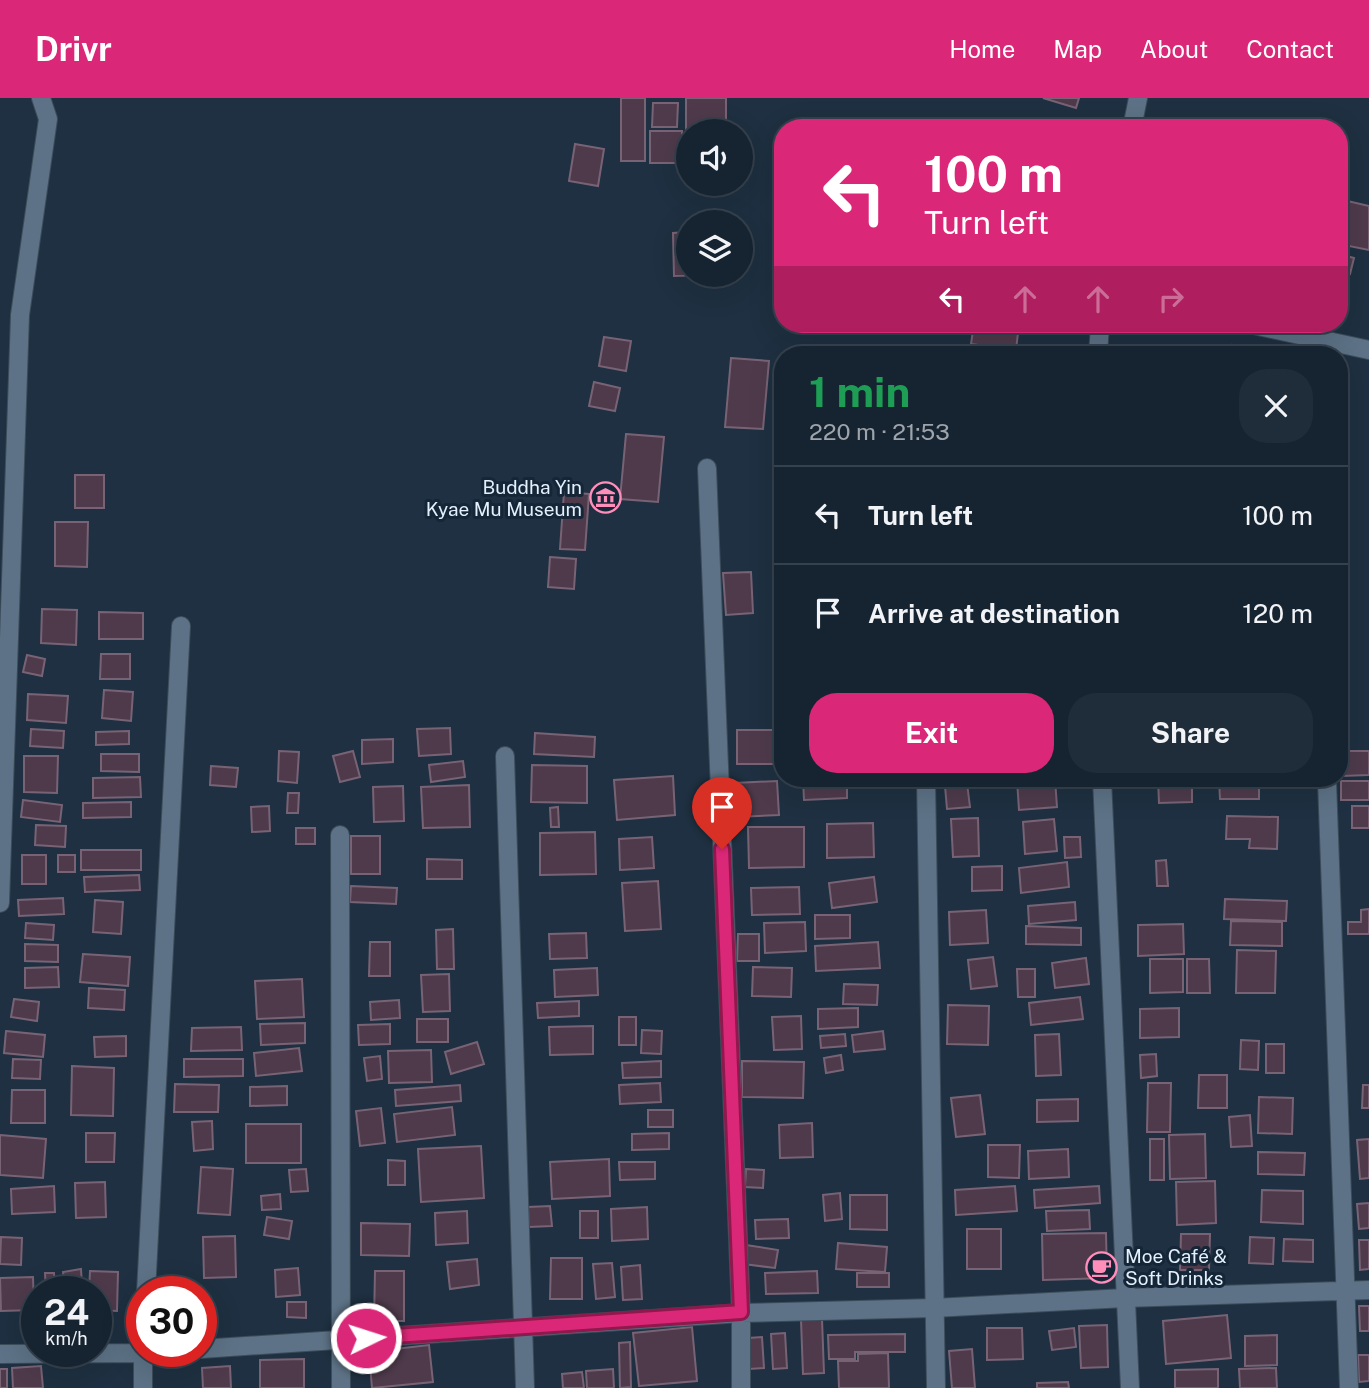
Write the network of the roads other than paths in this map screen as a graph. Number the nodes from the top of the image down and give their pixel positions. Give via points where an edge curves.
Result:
1 (41, 98) edge
2 (1138, 98) edge
3 (1134, 119) edge
4 (1291, 333) edge
5 (1369, 350) edge
6 (707, 468) dead end
7 (7, 530) edge
8 (181, 626) dead end
9 (505, 756) dead end
10 (926, 787) edge
11 (1102, 787) edge
12 (1326, 787) edge
13 (340, 835) dead end
14 (0, 903) edge
15 (147, 1276) edge
16 (1369, 1290) edge
17 (1346, 1291) junction
18 (1125, 1298) junction
19 (934, 1308) junction
20 (741, 1312) junction
21 (522, 1327) junction
22 (340, 1340) junction
23 (217, 1348) edge
24 (126, 1352) edge
25 (0, 1354) edge
26 (143, 1367) edge
27 (143, 1388) edge
28 (341, 1388) edge
29 (525, 1388) edge
30 (741, 1388) edge
31 (936, 1388) edge
32 (1130, 1388) edge
33 (1349, 1388) edge

1 - 7 street via 48,119 20,315
2 - 3 street
4 - 5 street
6 - 20 street
7 - 14 street
8 - 15 street
9 - 21 street
10 - 19 street
11 - 18 street
12 - 17 street
13 - 22 street
16 - 17 street
17 - 18 street
17 - 33 street
18 - 19 street
18 - 32 street
19 - 20 street
19 - 31 street
20 - 21 street
20 - 30 street
21 - 22 street
21 - 29 street
22 - 23 street
22 - 28 street
24 - 25 street
26 - 27 street

